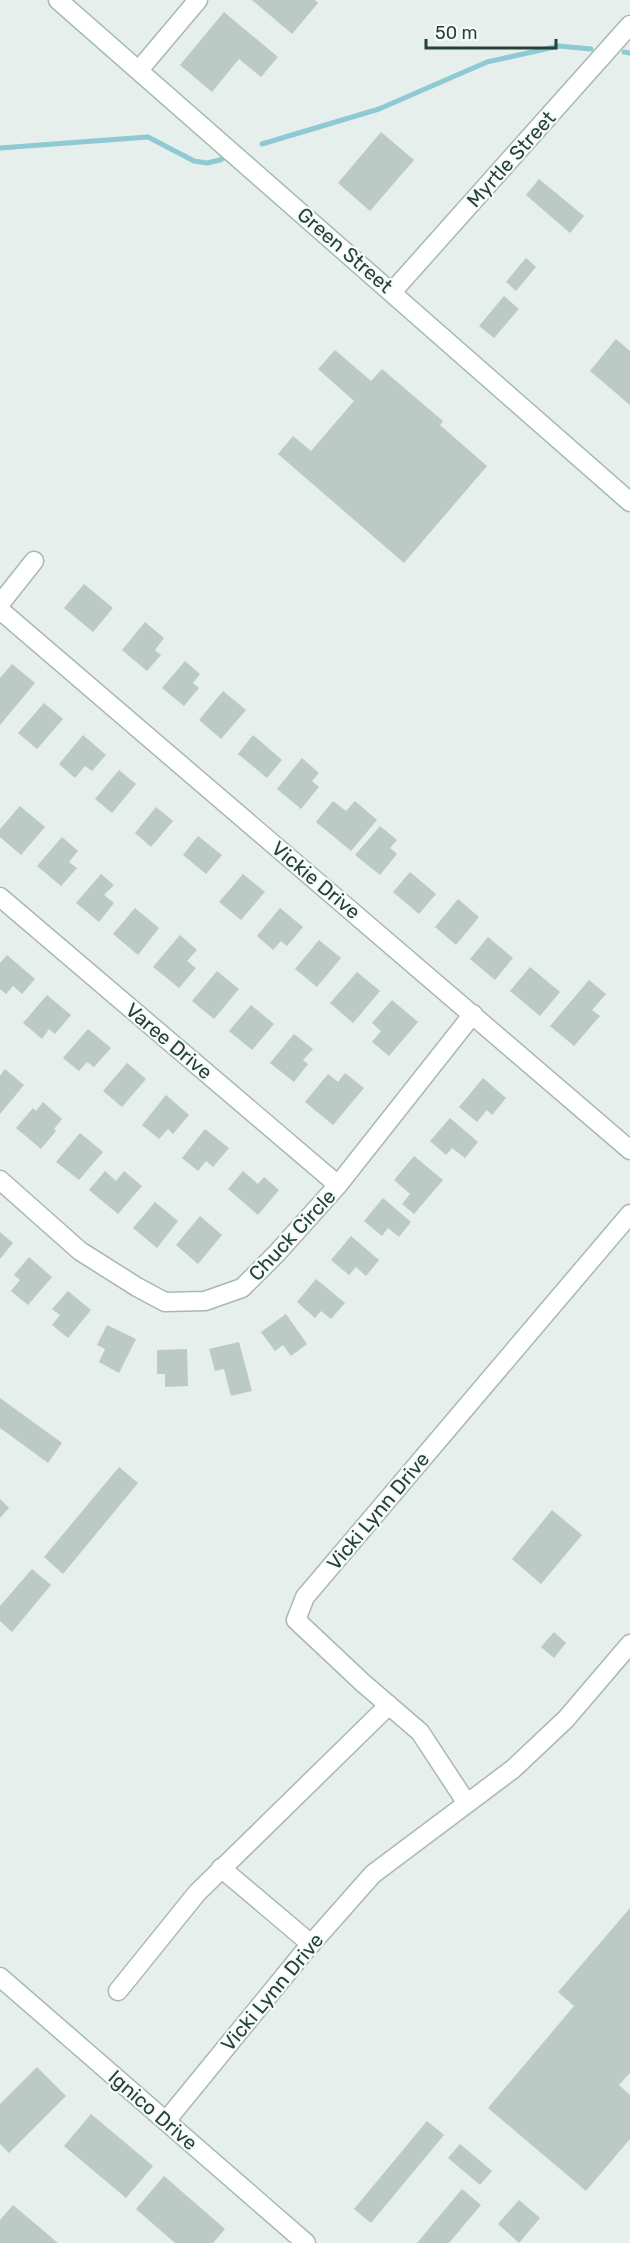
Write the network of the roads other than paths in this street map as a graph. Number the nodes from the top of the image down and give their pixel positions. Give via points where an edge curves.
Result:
1 (58, 0) edge
2 (198, 0) edge
3 (630, 25) edge
4 (139, 70) junction
5 (392, 292) junction
6 (630, 502) edge
7 (34, 561) dead end
8 (0, 604) edge
9 (0, 610) edge
10 (0, 897) edge
11 (473, 1014) junction
12 (630, 1150) edge
13 (0, 1180) edge
14 (338, 1185) junction
15 (630, 1214) edge
16 (630, 1644) edge
17 (389, 1705) junction
18 (466, 1802) junction
19 (221, 1868) junction
20 (311, 1944) junction
21 (0, 1977) edge
22 (118, 1991) dead end
23 (166, 2121) junction
24 (306, 2243) edge

1 - 4 street, Green Street
2 - 4 street
3 - 5 street, Myrtle Street
4 - 5 street, Green Street
5 - 6 street, Green Street
7 - 8 street
9 - 11 street, Vickie Drive
10 - 14 street, Varee Drive
11 - 12 street, Vickie Drive
11 - 14 street, Chuck Circle
13 - 14 street, Chuck Circle via 80,1251 165,1302 206,1301 242,1288
15 - 17 street, Vicki Lynn Drive via 305,1597 296,1620
16 - 18 street, Vicki Lynn Drive via 566,1719 513,1769
17 - 18 street, Vicki Lynn Drive via 420,1732
17 - 19 street
18 - 20 street, Vicki Lynn Drive via 373,1874
19 - 20 street
19 - 22 street
20 - 23 street, Vicki Lynn Drive
21 - 23 street, Ignico Drive
23 - 24 street, Ignico Drive

